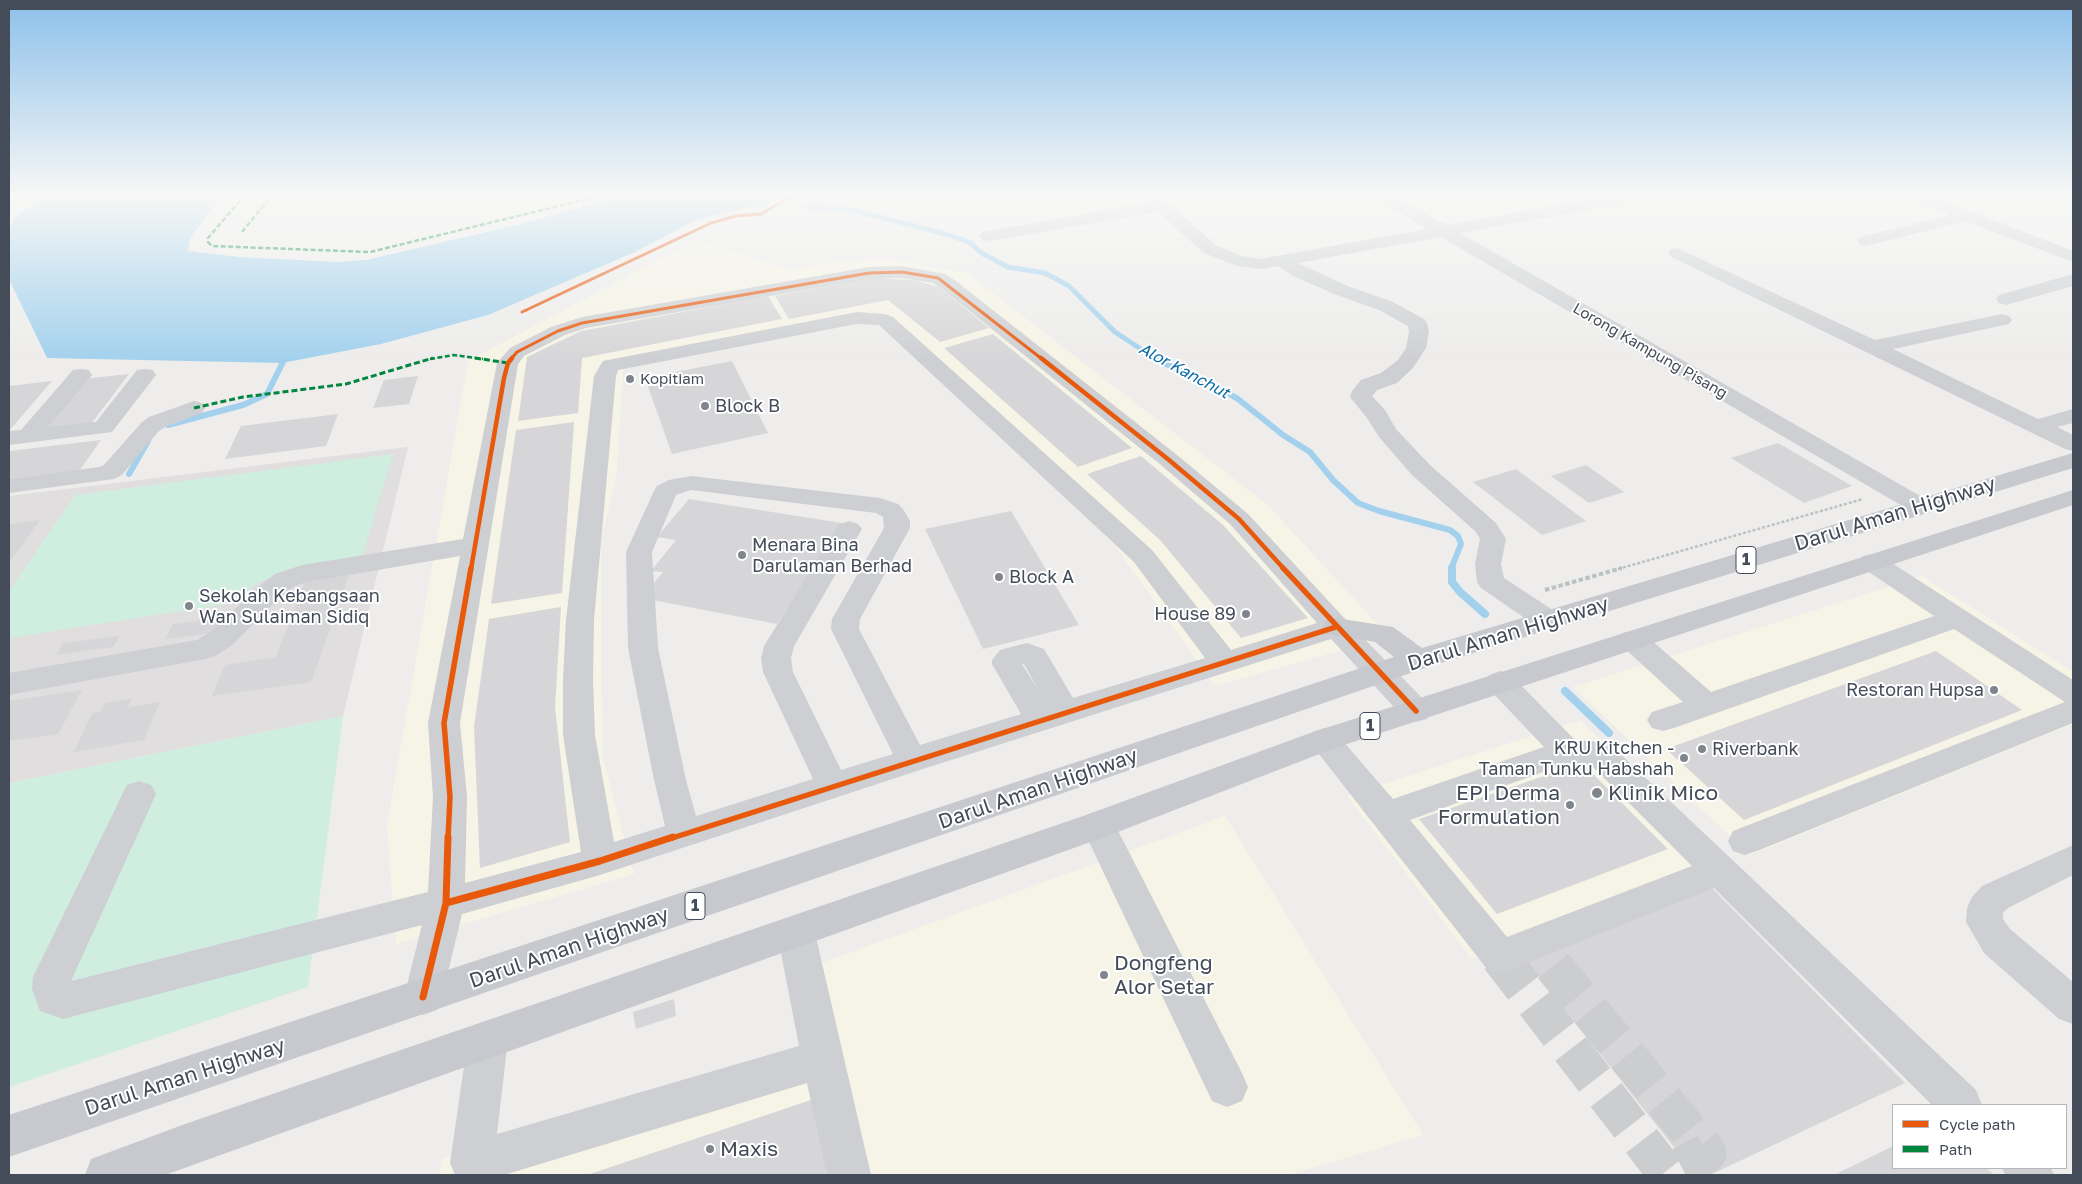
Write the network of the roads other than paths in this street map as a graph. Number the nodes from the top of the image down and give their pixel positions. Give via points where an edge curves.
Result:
1 (1213, 250) edge
2 (1338, 250) edge
3 (1476, 250) edge
4 (2055, 250) edge
5 (1677, 253) dead end
6 (2073, 257) edge
7 (1282, 260) junction
8 (2073, 280) edge
9 (2006, 299) dead end
10 (2002, 320) dead end
11 (1873, 347) junction
12 (80, 375) dead end
13 (145, 375) dead end
14 (194, 408) dead end
15 (2073, 416) edge
16 (2037, 426) junction
17 (19, 437) edge
18 (2073, 444) edge
19 (2073, 460) edge
20 (9, 486) edge
21 (2073, 497) edge
22 (1920, 506) junction
23 (849, 529) dead end
24 (476, 545) junction
25 (1872, 562) junction
26 (1958, 618) junction
27 (1549, 621) junction
28 (1336, 628) junction
29 (1632, 640) junction
30 (1019, 657) dead end
31 (1418, 660) junction
32 (1225, 663) junction
33 (1381, 674) junction
34 (1500, 682) junction
35 (9, 684) edge
36 (2073, 694) edge
37 (1706, 705) junction
38 (1416, 711) junction
39 (2073, 711) edge
40 (1053, 717) junction
41 (1663, 720) dead end
42 (1324, 740) junction
43 (1566, 751) junction
44 (912, 760) junction
45 (832, 787) junction
46 (139, 794) dead end
47 (1386, 815) junction
48 (1098, 825) junction
49 (684, 834) junction
50 (1745, 842) dead end
51 (2073, 859) edge
52 (600, 861) junction
53 (1718, 871) junction
54 (446, 904) junction
55 (796, 933) junction
56 (423, 997) junction
57 (2073, 1006) edge
58 (488, 1038) junction
59 (822, 1059) junction
60 (1227, 1087) dead end
61 (1960, 1104) edge
62 (9, 1136) edge
63 (471, 1169) edge
64 (107, 1175) edge
65 (849, 1175) edge

1 - 7 street via 1245,263
2 - 7 street
3 - 22 street, Lorong Kampung Pisang
4 - 6 street
5 - 11 street
7 - 27 street via 1300,272 1386,306 1417,323 1416,348 1406,364 1388,378 1369,385 1361,397 1421,470 1488,528 1493,538 1488,564 1491,582
8 - 9 street
10 - 11 street
11 - 16 street
12 - 17 street
13 - 17 street via 104,427
14 - 20 street via 150,427 113,470 105,474
15 - 16 street
16 - 18 street
19 - 22 main road, Darul Aman Highway / 1
21 - 25 main road, Darul Aman Highway / 1
22 - 27 main road, Darul Aman Highway / 1
23 - 45 street via 779,646 776,658 778,672
24 - 28 street via 504,378 508,363 517,352 582,323 860,274 902,272 938,278 949,285 1169,460 1239,519
24 - 35 street via 302,574 285,580 221,640 205,649
24 - 54 street via 444,723 450,797
25 - 26 street
25 - 29 main road, Darul Aman Highway / 1
26 - 36 street
26 - 37 street
27 - 31 main road, Darul Aman Highway / 1
28 - 31 main road via 1382,634
28 - 32 street
28 - 33 street
29 - 34 main road, Darul Aman Highway / 1
29 - 37 street
30 - 40 street
31 - 33 main road, Darul Aman Highway / 1
32 - 40 street
32 - 52 street via 1143,556 886,321 857,318 610,365 605,376 580,620 578,680 579,735
33 - 38 street
33 - 56 main road, Darul Aman Highway / 1
34 - 38 main road, Darul Aman Highway / 1
34 - 43 street
37 - 41 street
38 - 42 main road, Darul Aman Highway / 1
39 - 50 street
40 - 44 street
42 - 47 street
42 - 48 main road, Darul Aman Highway / 1
43 - 47 street
43 - 53 street via 1592,753 1605,759
44 - 45 street
44 - 49 street via 845,629 846,620 897,528 894,514 880,506 691,483 678,485 666,491 639,552 643,648
45 - 49 street
46 - 54 street via 52,977 54,998 63,1001
47 - 53 street via 1500,957
48 - 55 main road, Darul Aman Highway / 1
48 - 60 street
49 - 52 street
51 - 57 street via 1995,897 1985,908 1984,922 1997,941
52 - 54 street
53 - 61 street
54 - 56 street
55 - 58 main road, Darul Aman Highway / 1
55 - 59 street
56 - 62 main road, Darul Aman Highway / 1
58 - 63 street
58 - 64 main road, Darul Aman Highway / 1
59 - 63 street
59 - 65 street

